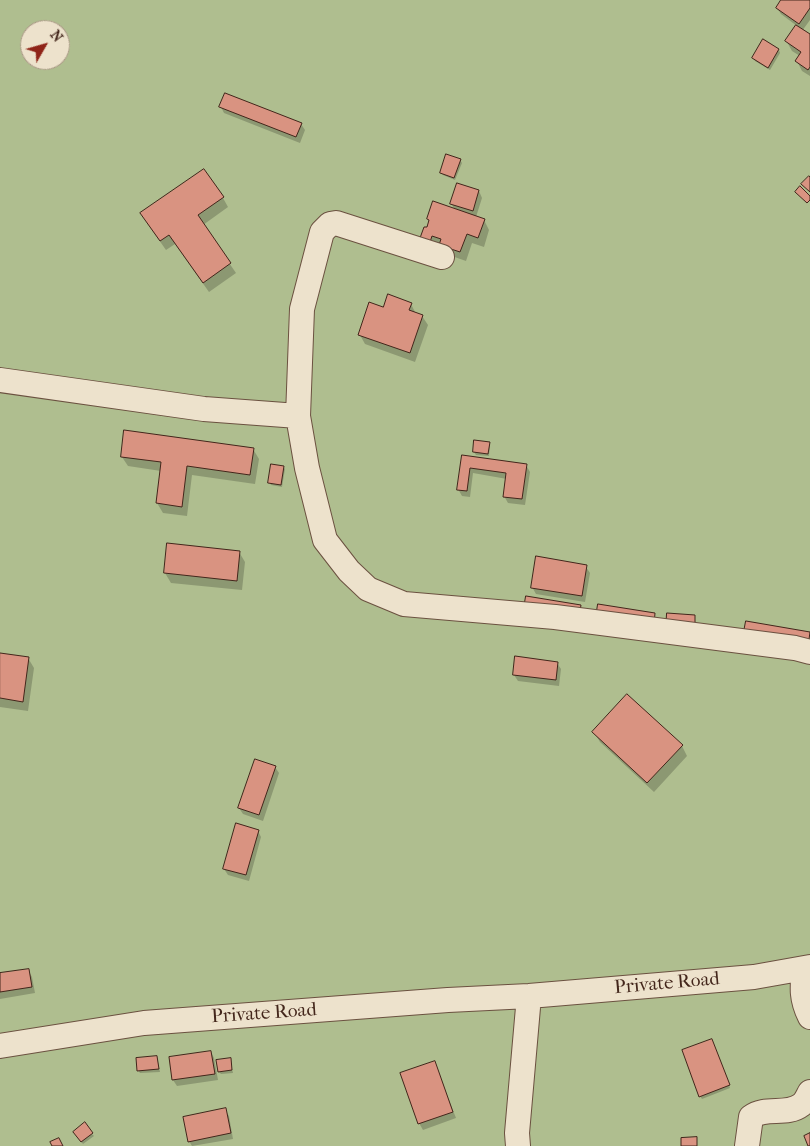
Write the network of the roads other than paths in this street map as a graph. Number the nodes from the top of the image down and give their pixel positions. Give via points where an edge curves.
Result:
1 (442, 257) dead end
2 (0, 380) edge
3 (298, 416) junction
4 (810, 652) edge
5 (807, 968) edge
6 (530, 996) junction
7 (810, 1017) edge
8 (0, 1046) edge
9 (810, 1092) edge
10 (518, 1146) edge
11 (747, 1146) edge

1 - 3 street via 336,223 326,227 302,309
2 - 3 street via 204,409
3 - 4 street via 325,540 368,589 404,604 602,623
5 - 6 street, Private Road via 754,977
5 - 7 street, Private Road via 802,990 804,1006
6 - 8 street, Private Road via 144,1023
6 - 10 street
9 - 11 street via 802,1105 756,1113 751,1117

